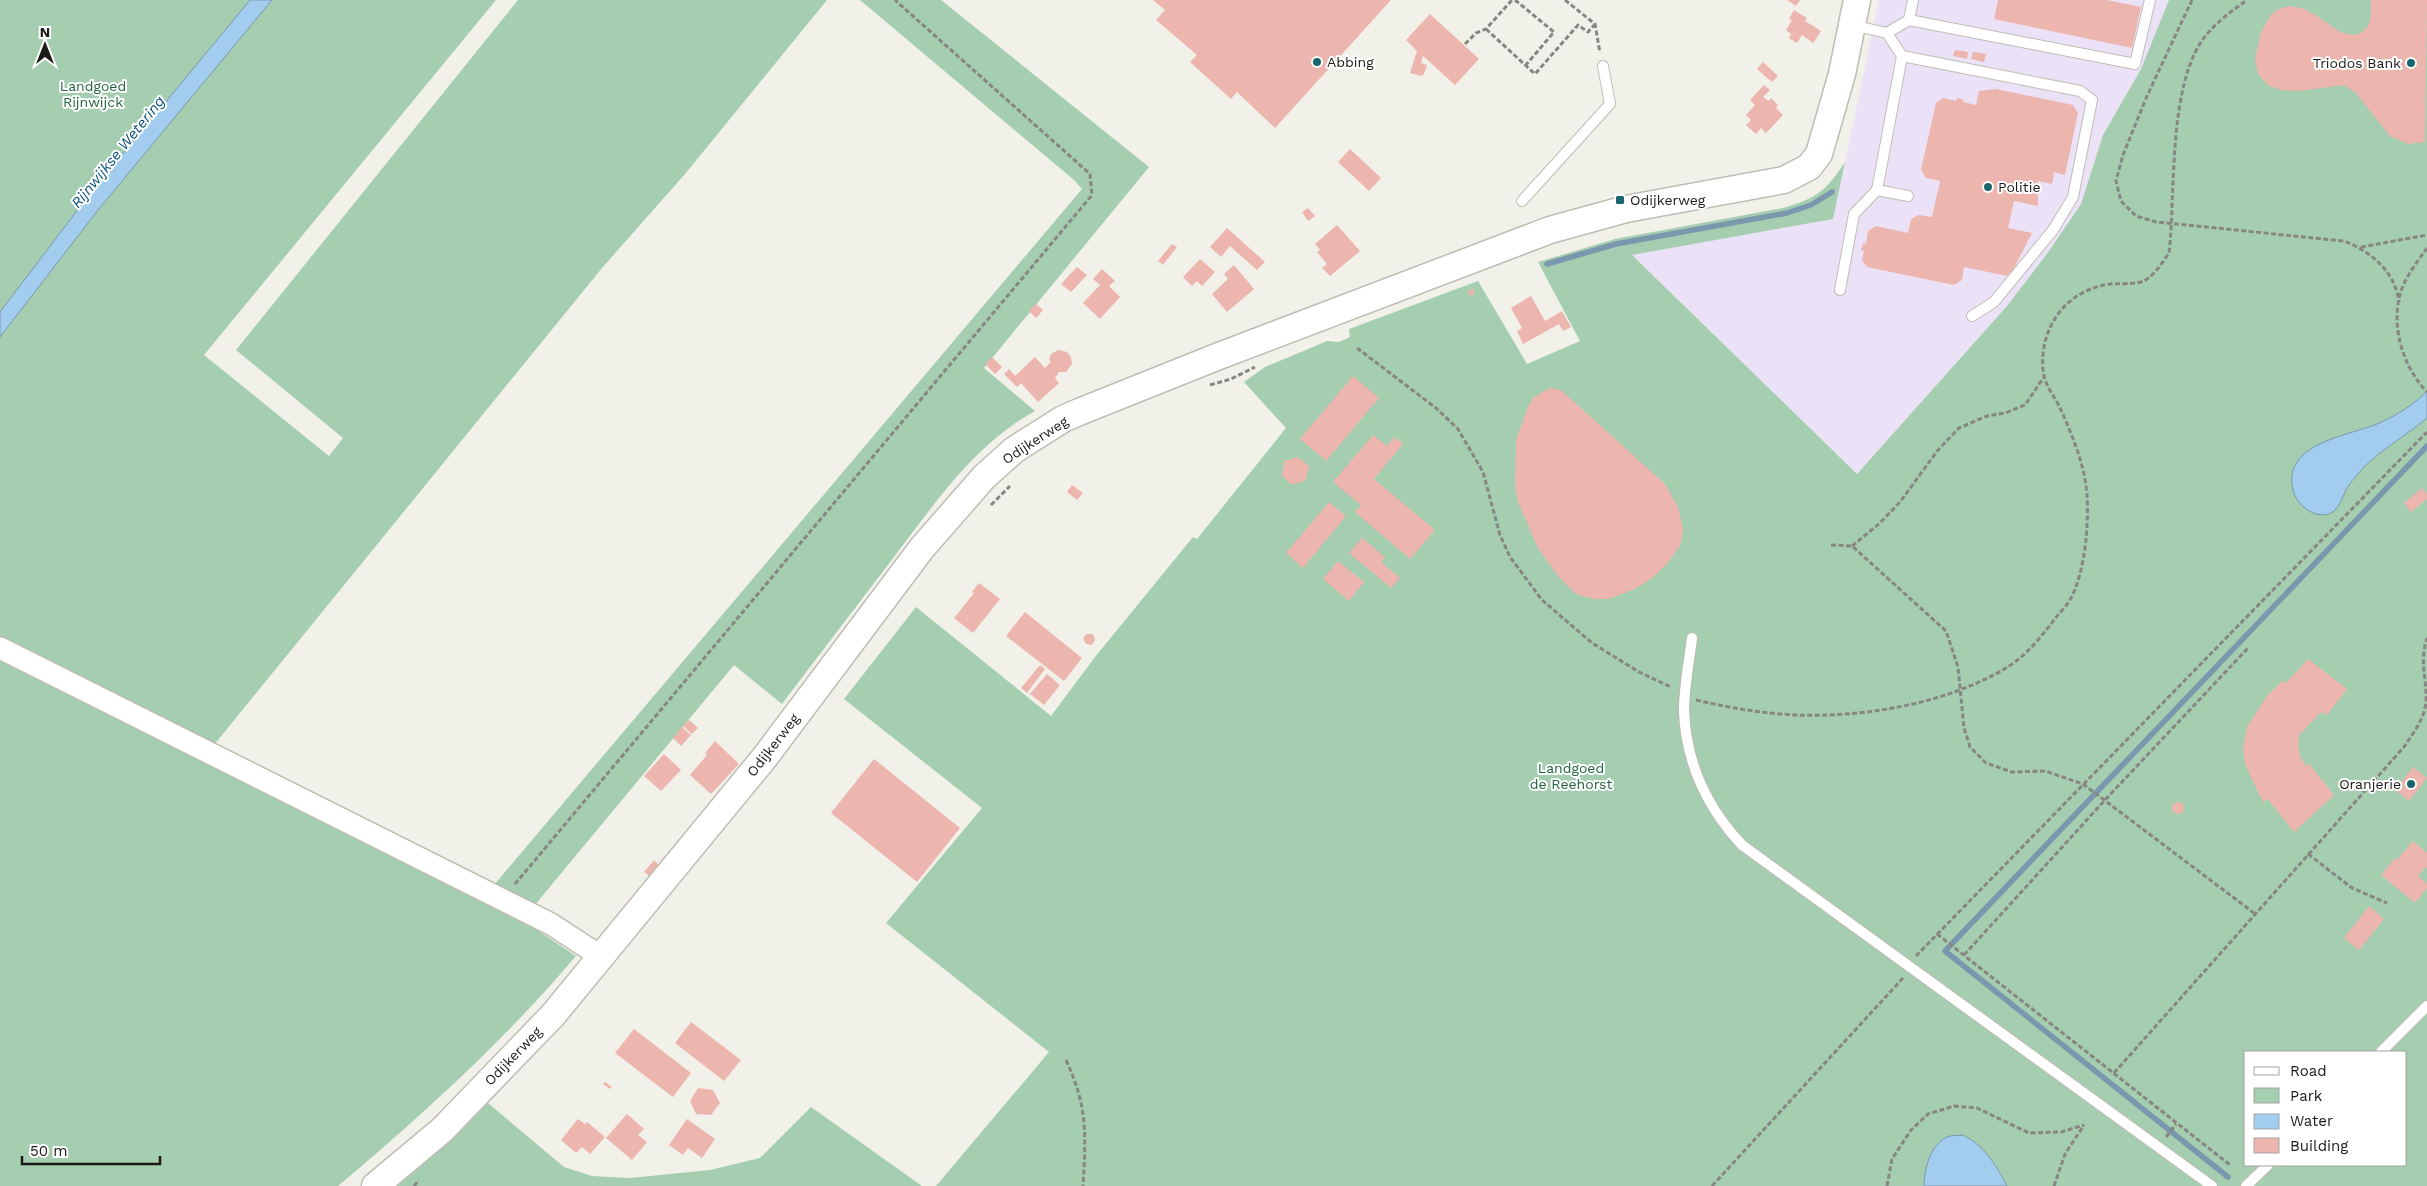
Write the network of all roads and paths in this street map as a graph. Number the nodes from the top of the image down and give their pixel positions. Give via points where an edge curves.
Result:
1 (896, 0) edge
2 (1513, 0) edge
3 (1565, 0) edge
4 (1857, 0) edge
5 (1913, 0) edge
6 (2150, 0) edge
7 (2192, 0) edge
8 (2247, 0) edge
9 (1909, 20) junction
10 (1595, 24) junction
11 (1852, 25) junction
12 (1486, 29) junction
13 (1888, 33) junction
14 (1466, 44) dead end
15 (1902, 56) junction
16 (1525, 66) junction
17 (1602, 66) joint
18 (1877, 190) junction
19 (1908, 196) dead end
20 (1522, 201) dead end
21 (2172, 223) junction
22 (2427, 235) edge
23 (2361, 247) junction
24 (2427, 248) edge
25 (1840, 290) dead end
26 (2399, 302) junction
27 (1972, 316) dead end
28 (1357, 348) dead end
29 (1262, 361) dead end
30 (2044, 377) junction
31 (1208, 386) dead end
32 (2426, 391) edge
33 (2427, 432) edge
34 (1012, 483) dead end
35 (989, 508) dead end
36 (1830, 545) dead end
37 (1852, 546) junction
38 (1692, 638) dead end
39 (2427, 638) edge
40 (0, 648) edge
41 (2248, 648) dead end
42 (1960, 688) junction
43 (1685, 697) junction
44 (2083, 784) junction
45 (2105, 800) junction
46 (2308, 854) junction
47 (501, 900) junction
48 (2387, 902) dead end
49 (2254, 913) junction
50 (1937, 934) junction
51 (1964, 955) junction
52 (600, 956) junction
53 (1908, 965) junction
54 (2427, 1006) edge
55 (2382, 1051) edge
56 (1066, 1060) dead end
57 (2114, 1073) junction
58 (2176, 1124) junction
59 (2167, 1136) dead end
60 (2230, 1165) dead end
61 (2267, 1166) edge
62 (375, 1186) edge
63 (1083, 1186) edge
64 (1712, 1186) edge
65 (1887, 1186) edge
66 (2054, 1186) edge
67 (2212, 1186) edge
68 (2246, 1186) edge

1 - 47 path via 1090,174 1092,195
2 - 12 path
2 - 16 path via 1554,32
3 - 10 path
4 - 11 street, Odijkerweg
5 - 9 lane
6 - 9 lane via 2134,64
7 - 21 path via 2147,96 2116,181 2122,201 2136,216
8 - 21 path via 2206,35 2195,54 2183,89 2176,134
9 - 13 lane
10 - 16 path via 1588,32 1578,25 1535,74
10 - 17 path
11 - 13 lane
11 - 52 street, Odijkerweg via 1819,154 1809,167 1784,180 1626,209 1550,230 1080,412 1014,450 984,477 922,548 765,757
12 - 14 path via 1476,33
12 - 16 path
13 - 15 lane
15 - 18 lane
15 - 27 lane via 2080,91 2092,100 2073,197 2053,230 1994,302
17 - 20 lane via 1610,104
18 - 19 lane
18 - 25 lane via 1854,214
21 - 23 path via 2344,241
21 - 30 path via 2169,253 2158,270 2144,280 2102,286 2074,296 2059,313 2048,330 2043,352
22 - 23 path
23 - 26 path via 2391,276
24 - 26 path via 2401,290
26 - 32 path via 2398,329 2405,361
28 - 43 path via 1436,408 1458,429 1483,472 1500,535 1510,558 1542,600 1592,643 1639,672 1668,684
29 - 31 path via 1248,372
30 - 37 path via 2025,405 1960,428 1938,450 1900,502
30 - 42 path via 2068,425 2084,472 2086,526 2077,580 2070,600 2033,646 2008,667
33 - 44 path
34 - 35 path, Odijkerweg
36 - 37 path
37 - 42 path via 1946,631 1958,667
38 - 43 lane
39 - 46 path via 2422,665 2426,701 2422,720 2404,747
40 - 47 street
41 - 45 path
42 - 43 path via 1893,708 1827,715 1760,712
42 - 44 path via 1963,721 1970,747 1986,763 2012,772 2044,771
43 - 53 lane via 1686,731 1698,779 1731,833
44 - 45 path
44 - 50 path
45 - 49 path
45 - 51 path
46 - 48 path via 2352,888
46 - 49 path
47 - 52 street via 551,924
49 - 57 path
50 - 51 path
50 - 53 path
51 - 57 path
52 - 62 street, Odijkerweg via 553,1015 442,1130
53 - 64 path via 1903,979
53 - 67 lane
54 - 55 lane
56 - 63 path via 1078,1086 1084,1120
57 - 58 path
58 - 59 path
58 - 60 path
61 - 68 lane
65 - 66 path via 1892,1159 1910,1130 1928,1114 1954,1106 1977,1108 2029,1133 2061,1132 2084,1124 2065,1154

